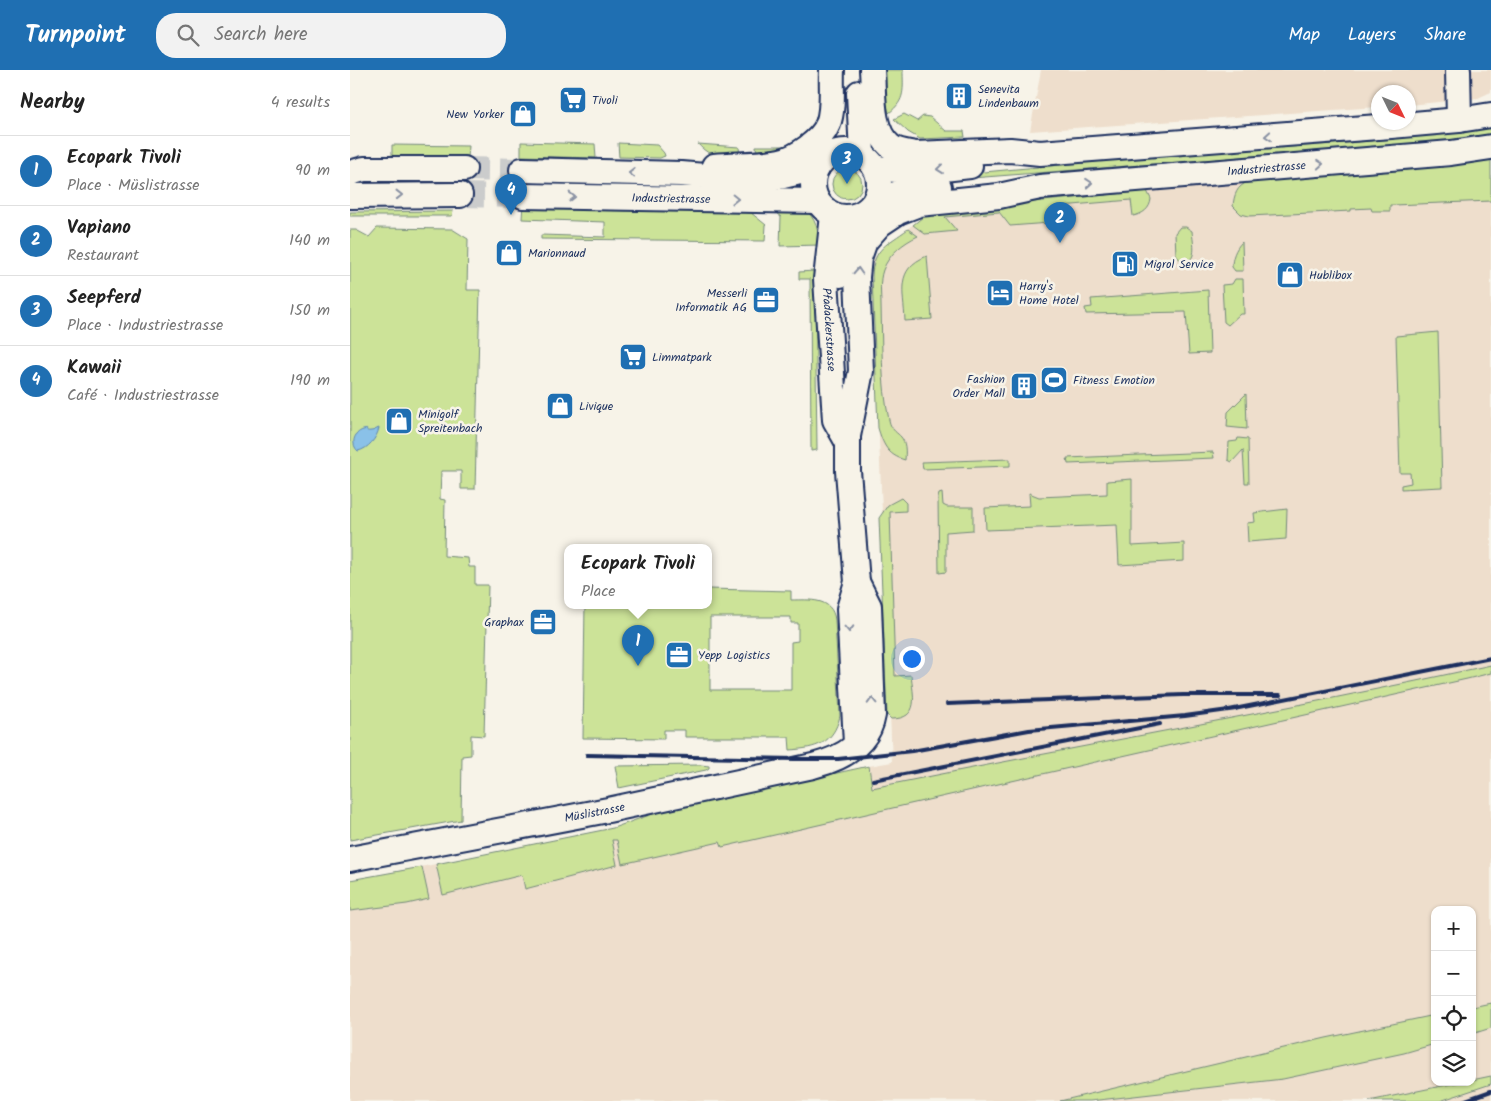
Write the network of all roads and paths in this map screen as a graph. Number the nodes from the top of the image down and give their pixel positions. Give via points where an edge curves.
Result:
1 (832, 70) edge
2 (844, 70) edge
3 (858, 70) edge
4 (872, 70) edge
5 (1458, 70) edge
6 (1491, 114) edge
7 (1459, 120) junction
8 (1491, 146) edge
9 (838, 152) junction
10 (1040, 153) junction
11 (810, 159) junction
12 (869, 161) junction
13 (464, 169) tunnel mouth
14 (355, 170) edge
15 (522, 170) tunnel mouth
16 (1040, 188) junction
17 (460, 194) tunnel mouth
18 (350, 196) edge
19 (523, 196) tunnel mouth
20 (876, 199) junction
21 (835, 211) junction
22 (880, 224) joint
23 (847, 441) junction
24 (847, 751) joint
25 (350, 859) edge

1 - 11 street via 828,125
2 - 9 street via 844,108
3 - 12 street
4 - 10 street via 877,122 890,146 901,152 1010,150
5 - 7 street
6 - 7 street
7 -> 10 street
16 -> 8 street, Industriestrasse via 1451,153
9 - 11 street
9 - 12 street via 850,151
10 -> 12 street via 1012,161 917,172
11 -> 15 street, Industriestrasse via 783,176 752,180 681,174
11 - 21 street via 813,190
12 - 20 street via 879,178 880,189
13 - 14 street
16 - 20 street, Industriestrasse via 1005,185 918,188
16 - 22 street, Industriestrasse via 999,196 919,204
18 -> 17 street
19 -> 21 street, Industriestrasse
20 - 21 street via 864,212
21 - 23 street, Pfadackerstrasse via 826,279 835,420
23 -> 22 street, Pfadackerstrasse via 861,371 859,258 865,241
23 - 24 street, Pfadackerstrasse via 857,582 848,609
24 - 25 street, Müslistrasse via 813,766 608,810

